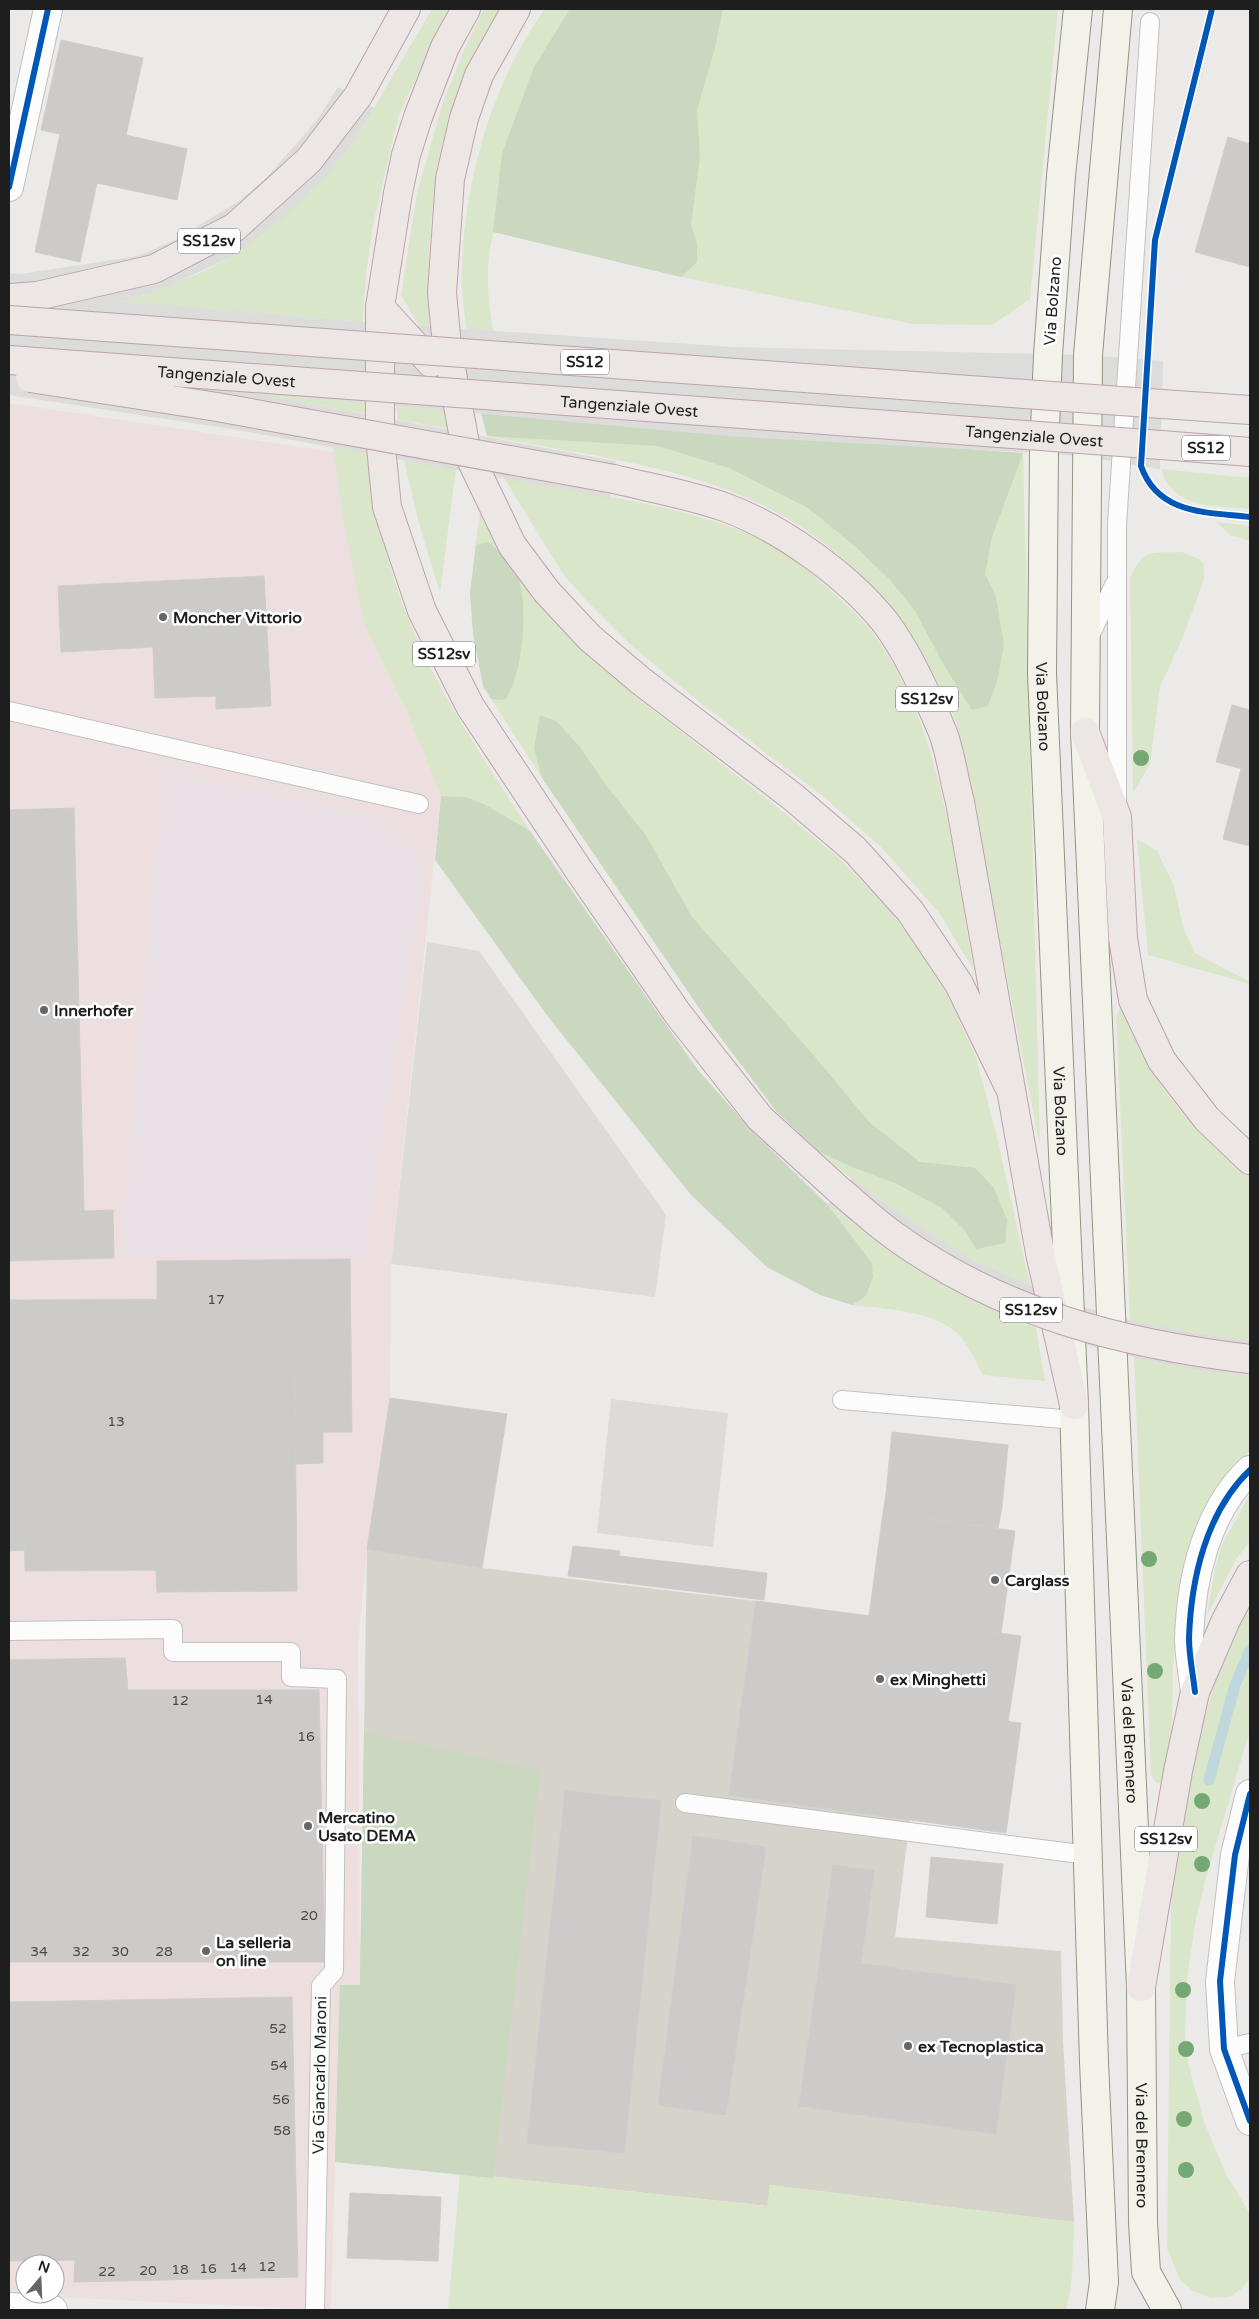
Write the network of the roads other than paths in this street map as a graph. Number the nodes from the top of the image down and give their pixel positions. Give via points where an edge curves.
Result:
1 (48, 9) edge
2 (406, 9) edge
3 (466, 9) edge
4 (516, 9) edge
5 (1078, 9) edge
6 (1118, 9) edge
7 (1150, 22) dead end
8 (9, 187) edge
9 (9, 298) edge
10 (380, 307) junction
11 (9, 320) edge
12 (9, 360) edge
13 (9, 375) edge
14 (455, 388) junction
15 (1250, 399) edge
16 (1205, 407) junction
17 (1250, 410) edge
18 (1250, 452) edge
19 (1117, 580) junction
20 (1085, 646) junction
21 (9, 712) edge
22 (1085, 732) junction
23 (419, 804) dead end
24 (1116, 817) junction
25 (1011, 1091) junction
26 (1250, 1160) edge
27 (1250, 1359) edge
28 (842, 1400) dead end
29 (1074, 1412) junction
30 (1250, 1470) edge
31 (1250, 1575) edge
32 (9, 1630) edge
33 (1195, 1692) junction
34 (1250, 1794) edge
35 (686, 1803) dead end
36 (1088, 1855) junction
37 (1243, 1856) edge
38 (1142, 1987) junction
39 (1250, 2043) edge
40 (1224, 2048) junction
41 (1250, 2121) edge
42 (9, 2307) edge
43 (52, 2310) edge
44 (315, 2310) edge
45 (1100, 2310) edge
46 (1167, 2310) edge

1 - 8 street
2 - 9 highway, SS12sv via 358,96 309,160 235,227 154,269 37,296
3 - 10 highway, SS12sv via 445,47 406,155
4 - 14 highway, SS12sv via 479,75 464,118 450,179 442,293
5 - 29 main road, Via Bolzano via 1048,355 1042,665
6 - 20 main road via 1088,355
7 - 19 lane via 1117,525
10 - 14 highway
10 - 27 highway, SS12sv, bridge via 380,438 387,507 422,611 470,706 573,861 678,1014 760,1118 840,1192 896,1237 959,1276 1021,1306 1094,1330 1184,1351
11 - 16 highway, SS12, bridge
12 - 18 highway, Tangenziale Ovest / SS12, bridge
13 - 25 highway, SS12sv, bridge via 217,407 614,479 728,508 791,539 848,585 885,623 914,672 943,734 960,802
14 - 25 highway, SS12sv via 466,449 512,545 548,592 590,638 854,850 910,910 959,984
15 - 16 highway
16 - 17 highway
19 - 20 lane
19 - 24 lane
20 - 22 main road
21 - 23 lane
22 - 24 highway
22 - 38 main road, Via del Brennero
24 - 26 highway via 1123,938 1134,1000 1162,1061 1207,1119
25 - 29 highway, SS12sv via 1040,1253
28 - 29 lane
29 - 36 main road
30 - 33 street via 1218,1511 1198,1562 1189,1639
31 - 33 highway, SS12sv via 1226,1620
32 - 44 lane, Via Giancarlo Maroni via 173,1629 173,1652 291,1652 291,1677 337,1679 334,1971 321,1986
33 - 38 highway, SS12sv via 1178,1771
34 - 37 street
35 - 36 lane
36 - 45 main road via 1104,2282
37 - 40 street via 1220,1981
38 - 46 main road, Via del Brennero via 1146,2272
39 - 40 lane
40 - 41 street
42 - 43 street

